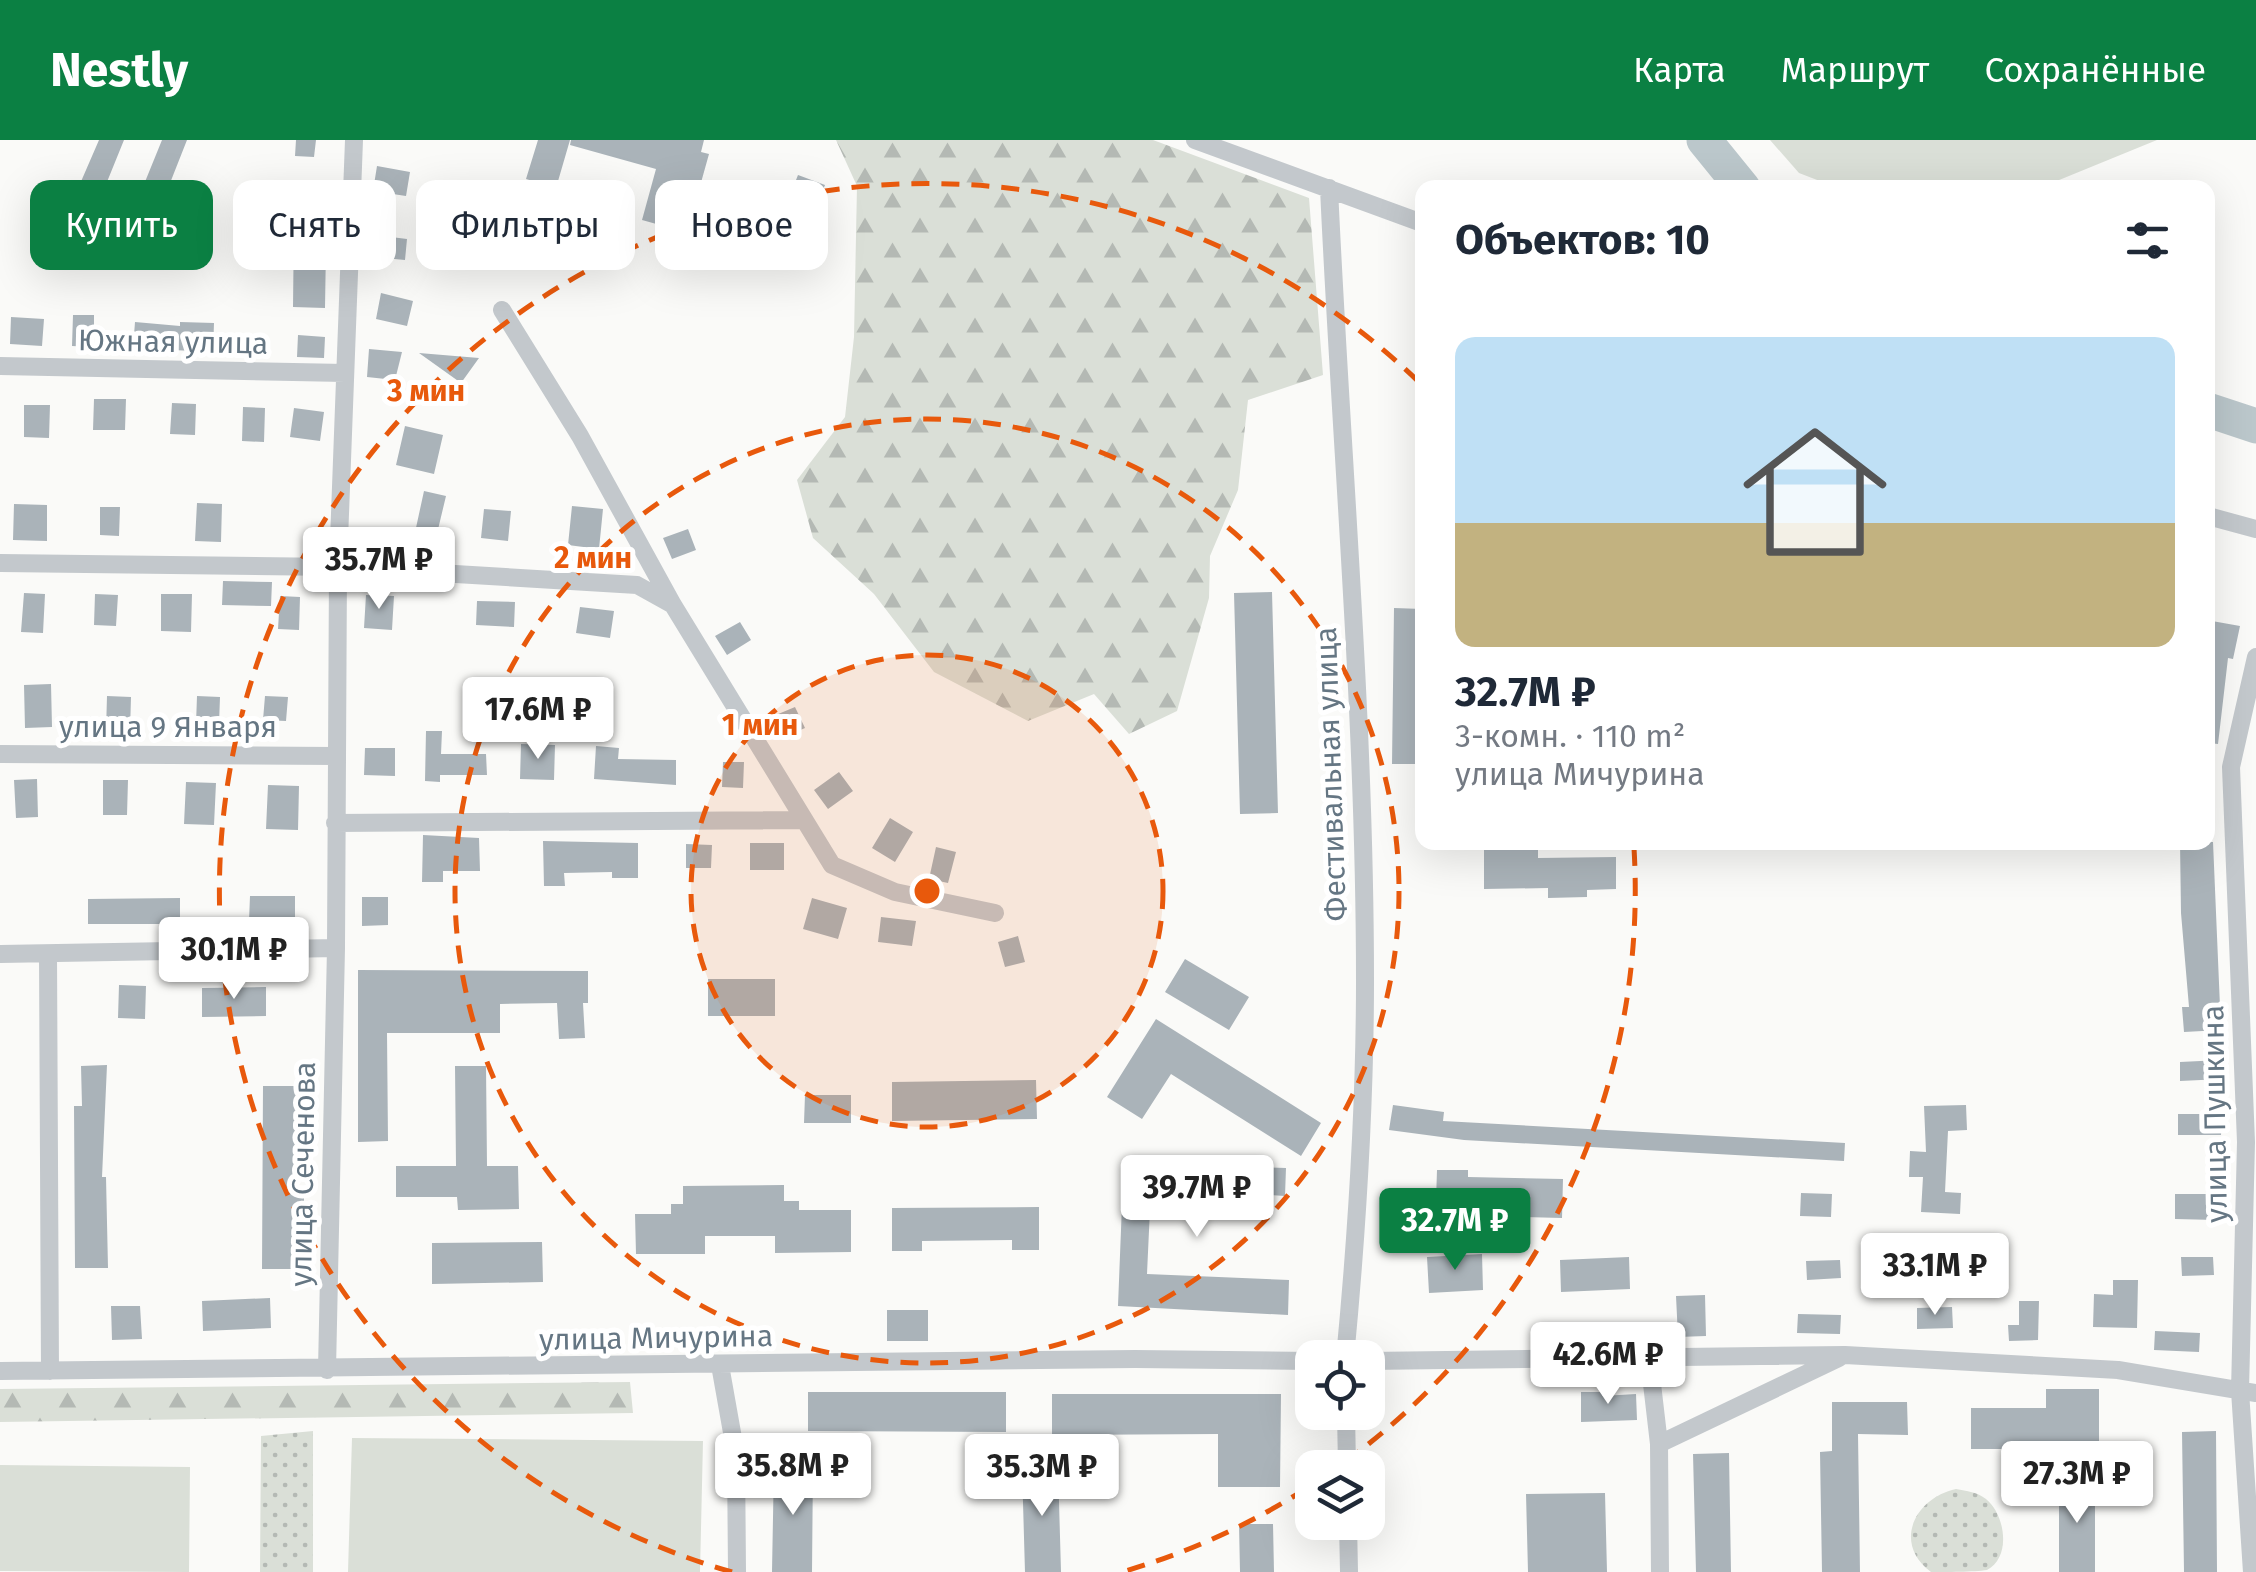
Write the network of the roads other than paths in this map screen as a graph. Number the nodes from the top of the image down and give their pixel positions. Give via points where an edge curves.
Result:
1 (354, 140) edge
2 (1195, 140) edge
3 (1329, 188) junction
4 (1415, 220) edge
5 (502, 310) dead end
6 (0, 366) edge
7 (346, 374) junction
8 (2215, 518) edge
9 (2256, 529) edge
10 (0, 564) edge
11 (338, 567) junction
12 (674, 604) junction
13 (2256, 657) edge
14 (0, 754) edge
15 (336, 756) junction
16 (802, 820) junction
17 (335, 823) junction
18 (995, 913) dead end
19 (336, 948) junction
20 (0, 954) edge
21 (48, 954) junction
22 (1347, 1340) edge
23 (1845, 1355) junction
24 (1649, 1358) junction
25 (1295, 1361) edge
26 (1385, 1361) edge
27 (720, 1365) junction
28 (50, 1370) junction
29 (327, 1370) junction
30 (0, 1371) edge
31 (2248, 1392) edge
32 (1659, 1444) junction
33 (1348, 1540) edge
34 (737, 1572) edge
35 (1349, 1572) edge
36 (1660, 1572) edge
37 (2252, 1572) edge

1 - 7 street, улица Сеченова
2 - 3 street
3 - 4 street
3 - 22 street, Фестивальная улица via 1365,980
5 - 12 street
6 - 7 street, Южная улица
7 - 11 street, улица Сеченова
8 - 9 street
10 - 11 street
11 - 12 street via 637,585
11 - 15 street, улица Сеченова
12 - 16 street
13 - 31 street, улица Пушкина via 2232,767
14 - 15 street, улица 9 Января
15 - 17 street, улица Сеченова
16 - 17 street
16 - 18 street via 832,865 895,892
17 - 19 street, улица Сеченова
19 - 21 street
19 - 29 street, улица Сеченова
20 - 21 street
21 - 28 street
23 - 24 street
23 - 31 street via 2118,1370
23 - 32 street
24 - 26 street
24 - 32 street
25 - 27 street, улица Мичурина
27 - 29 street, улица Мичурина
27 - 34 street via 736,1455
28 - 29 street, улица Мичурина
28 - 30 street, улица Мичурина
31 - 37 street, улица Пушкина
32 - 36 street
33 - 35 street

